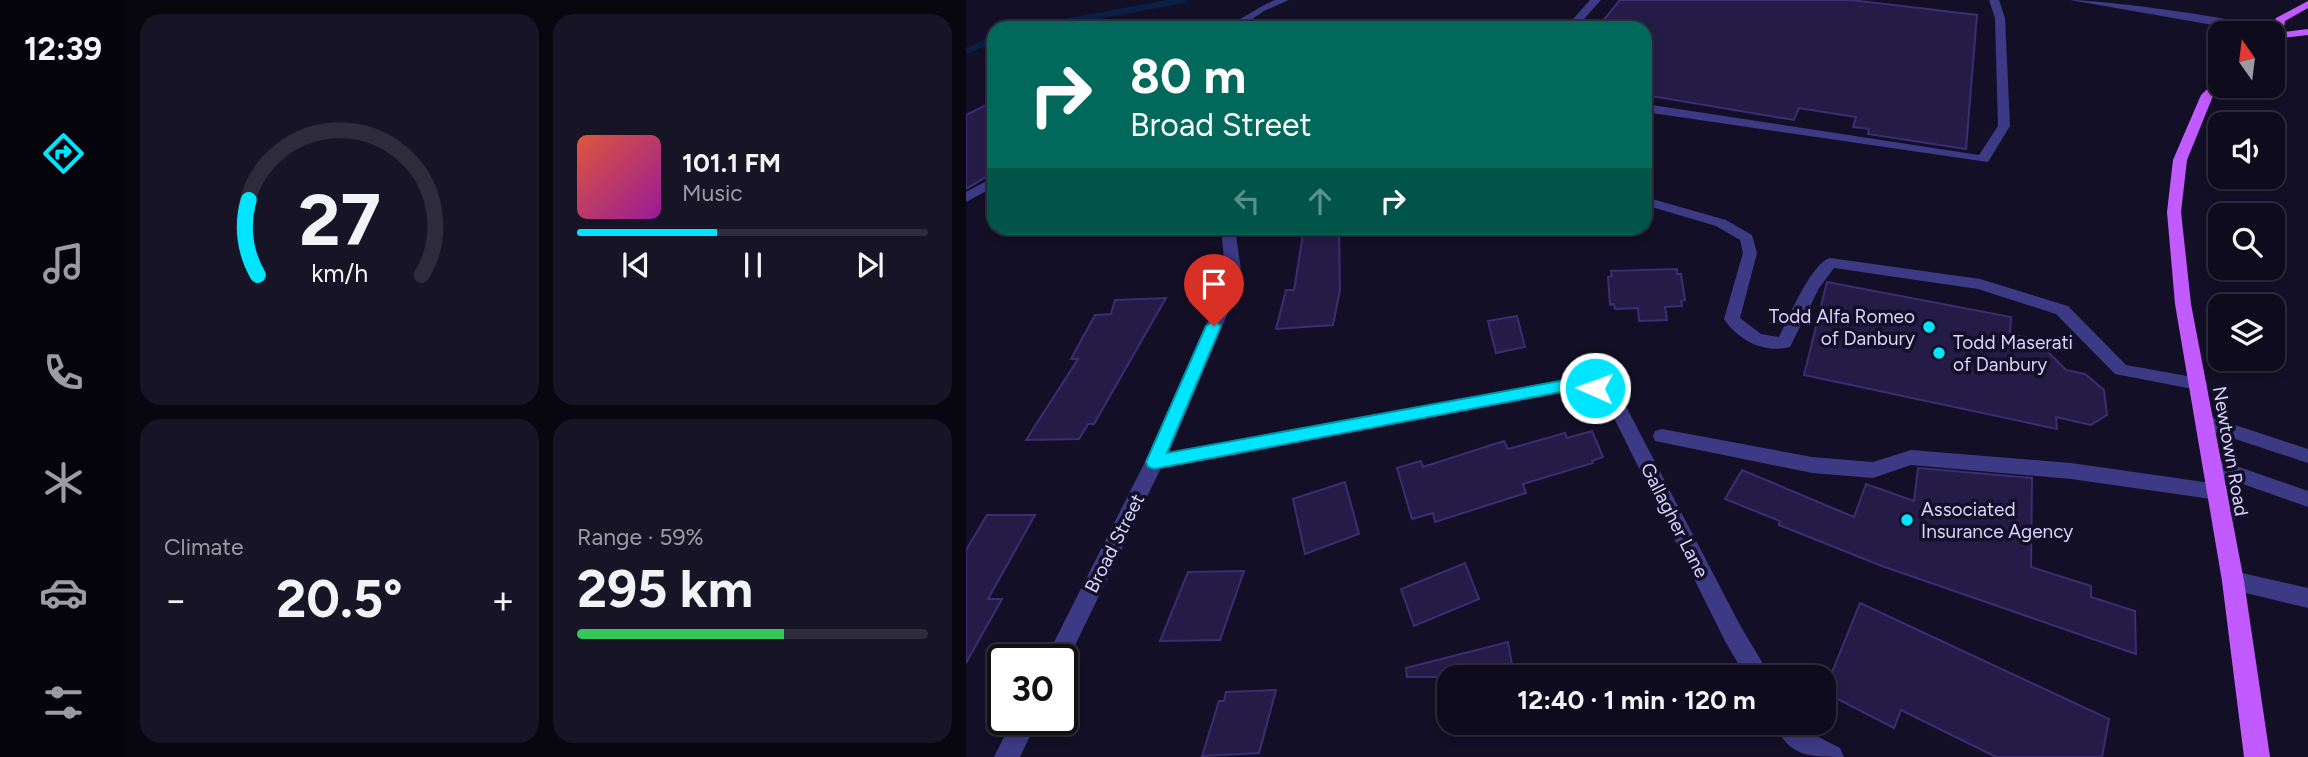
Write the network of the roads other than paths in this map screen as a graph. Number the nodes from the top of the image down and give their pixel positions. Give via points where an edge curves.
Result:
1 (1284, 0) edge
2 (1596, 0) edge
3 (1994, 0) edge
4 (2075, 0) edge
5 (2308, 4) edge
6 (1243, 21) edge
7 (1576, 21) edge
8 (2211, 21) edge
9 (2280, 21) edge
10 (2308, 32) edge
11 (2286, 34) edge
12 (2208, 94) edge
13 (1652, 109) edge
14 (987, 185) edge
15 (966, 198) edge
16 (1652, 203) edge
17 (1229, 235) edge
18 (2198, 384) junction
19 (2205, 422) junction
20 (1662, 436) dead end
21 (2308, 456) edge
22 (1154, 462) junction
23 (2213, 466) junction
24 (2218, 492) junction
25 (2308, 499) edge
26 (2233, 582) junction
27 (2308, 598) edge
28 (1064, 644) edge
29 (1752, 665) edge
30 (1018, 735) edge
31 (1797, 735) edge
32 (1007, 757) edge
33 (1831, 757) edge
34 (2258, 757) edge

1 - 6 street
2 - 7 street
3 - 13 street via 2000,18 2004,127 1983,159
4 - 8 street
5 - 9 main road
10 - 11 main road
12 - 18 main road, Newtown Road via 2180,160 2174,212 2183,304
14 - 15 street
16 - 18 street via 1721,223 1748,238 1750,253 1732,319 1756,342 1784,343 1812,286 1830,263 1980,284 2062,310 2121,370
17 - 22 street, Broad Street via 1233,270 1224,303
18 - 19 main road, Newtown Road
19 - 21 street
19 - 23 main road, Newtown Road
20 - 24 street via 1812,465 1873,470 1911,457 2071,471
22 - 28 street, Broad Street
22 - 29 street, Gallagher Lane via 1576,384 1595,388 1612,396
23 - 24 main road, Newtown Road
23 - 25 street
24 - 26 main road, Newtown Road
26 - 27 street
26 - 34 main road, Newtown Road
30 - 32 street
31 - 33 street

